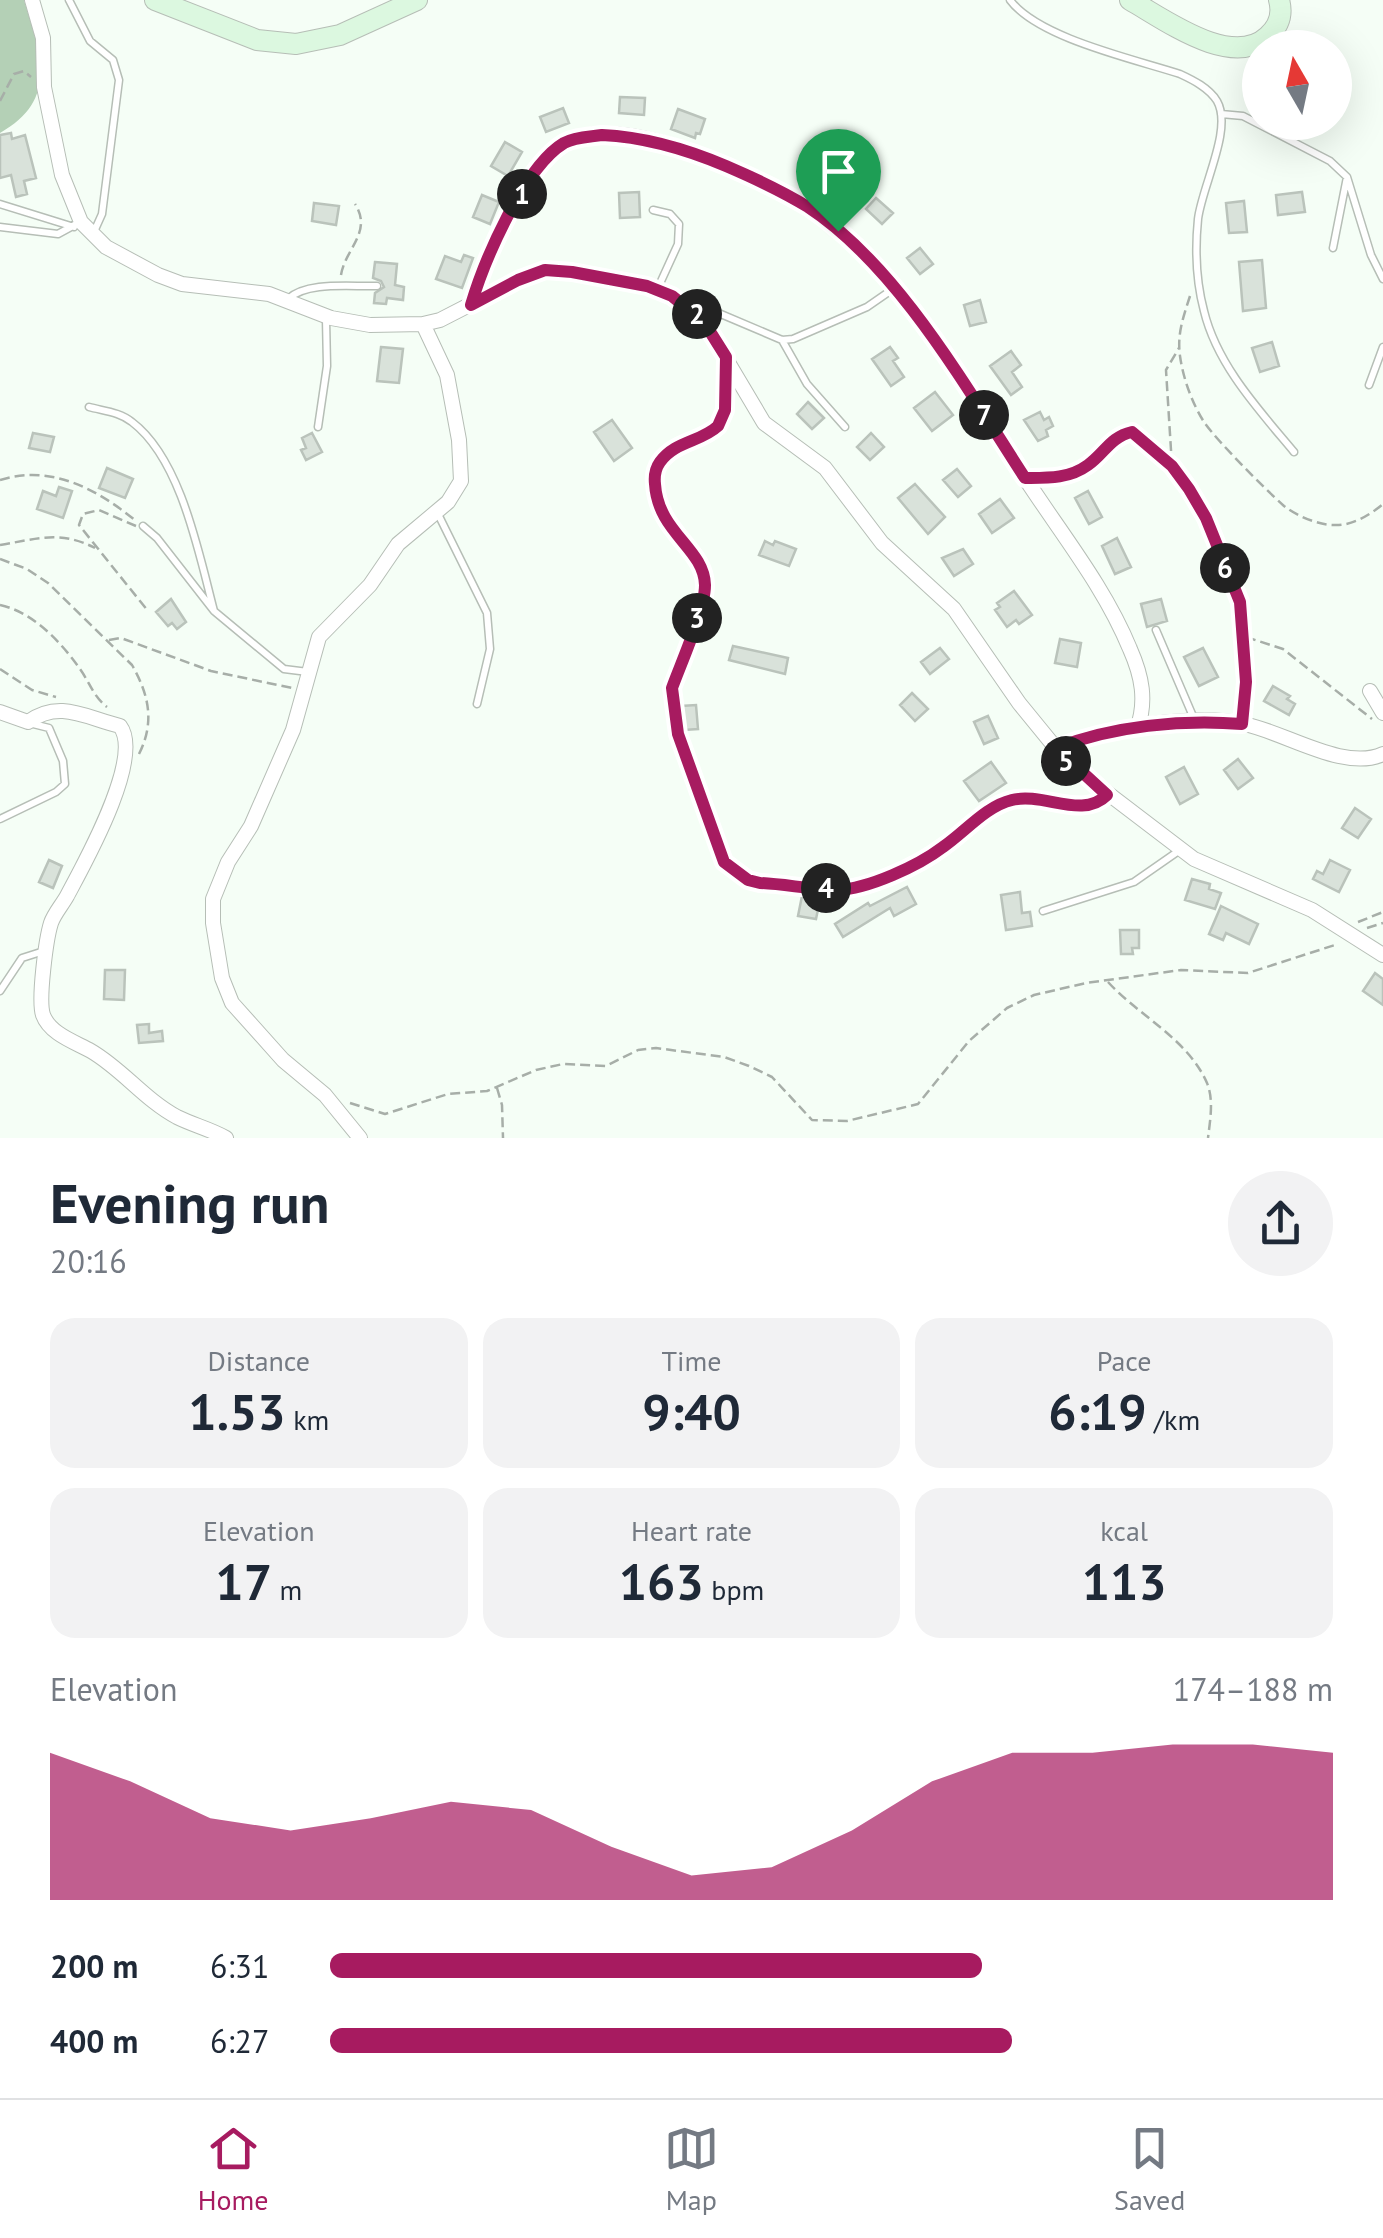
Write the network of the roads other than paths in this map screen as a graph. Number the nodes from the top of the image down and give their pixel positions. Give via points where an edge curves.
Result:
1 (32, 0) edge
2 (69, 0) edge
3 (154, 0) edge
4 (417, 0) edge
5 (1010, 0) edge
6 (1130, 0) edge
7 (1279, 0) edge
8 (1221, 114) junction
9 (1347, 177) junction
10 (0, 204) edge
11 (653, 210) dead end
12 (78, 224) junction
13 (0, 227) edge
14 (92, 235) junction
15 (1334, 248) dead end
16 (1383, 279) edge
17 (376, 286) dead end
18 (894, 289) junction
19 (657, 290) junction
20 (288, 299) junction
21 (684, 304) junction
22 (471, 305) junction
23 (326, 316) junction
24 (423, 324) junction
25 (782, 340) junction
26 (1383, 347) edge
27 (726, 357) junction
28 (1368, 385) dead end
29 (89, 407) dead end
30 (318, 427) dead end
31 (845, 427) dead end
32 (1294, 452) dead end
33 (437, 511) junction
34 (142, 526) road end
35 (214, 611) junction
36 (1156, 630) dead end
37 (308, 672) junction
38 (1370, 692) dead end
39 (477, 704) dead end
40 (0, 712) edge
41 (1378, 717) edge
42 (1195, 721) junction
43 (28, 722) junction
44 (1137, 729) junction
45 (1056, 748) junction
46 (1383, 754) edge
47 (1107, 795) junction
48 (0, 819) edge
49 (1180, 850) junction
50 (1044, 912) dead end
51 (47, 951) junction
52 (1383, 954) edge
53 (0, 991) edge
54 (226, 1138) edge
55 (360, 1138) edge

1 - 12 street via 62,175
2 - 14 lane via 90,42 113,60 119,80 102,214
3 - 4 street via 257,40 296,44 340,34
5 - 8 lane via 1047,30 1196,82 1218,102
6 - 7 street via 1216,45 1242,48 1270,36 1280,21
8 - 9 lane via 1242,116 1330,161
8 - 32 lane via 1198,222 1204,314 1244,389
9 - 15 lane
9 - 16 lane
10 - 12 lane
11 - 19 lane via 680,224
12 - 13 lane via 58,234
12 - 14 street
14 - 20 street via 169,280
17 - 20 lane via 310,289
18 - 22 street via 838,231 776,189 695,152 602,135 568,140 537,168 500,232
18 - 25 lane via 811,334
18 - 44 street via 1090,575 1132,651 1144,698
19 - 21 street
19 - 22 street via 545,270
20 - 23 street
21 - 25 lane
21 - 27 street
22 - 24 street
23 - 24 street via 370,325
23 - 30 lane
24 - 33 street via 447,375 462,467 457,488
25 - 31 lane via 807,384
26 - 28 lane
27 - 45 street via 764,423 824,468 882,543 954,609
27 - 47 lane via 725,410 718,426 672,450 655,476 662,514 704,576 702,607 672,688 678,734 724,862 760,883 838,890 930,857 998,804 1038,797 1081,807
29 - 35 lane via 120,414 159,451
33 - 37 street via 398,544 370,585 319,637
33 - 39 lane via 486,614 490,649
34 - 35 lane
35 - 37 lane via 284,669
36 - 42 lane
37 - 55 street via 299,716 259,810 218,882 213,924 232,1003
38 - 41 street
40 - 43 street
42 - 44 street
42 - 46 street via 1242,724 1350,760
43 - 48 lane via 49,728 65,784
43 - 51 street via 62,709 120,726 128,743 86,859 51,923
44 - 45 street
45 - 47 street
47 - 49 street
49 - 50 lane via 1134,882
49 - 52 street via 1298,903
51 - 53 lane via 22,958
51 - 54 street via 42,998 50,1026 178,1117

